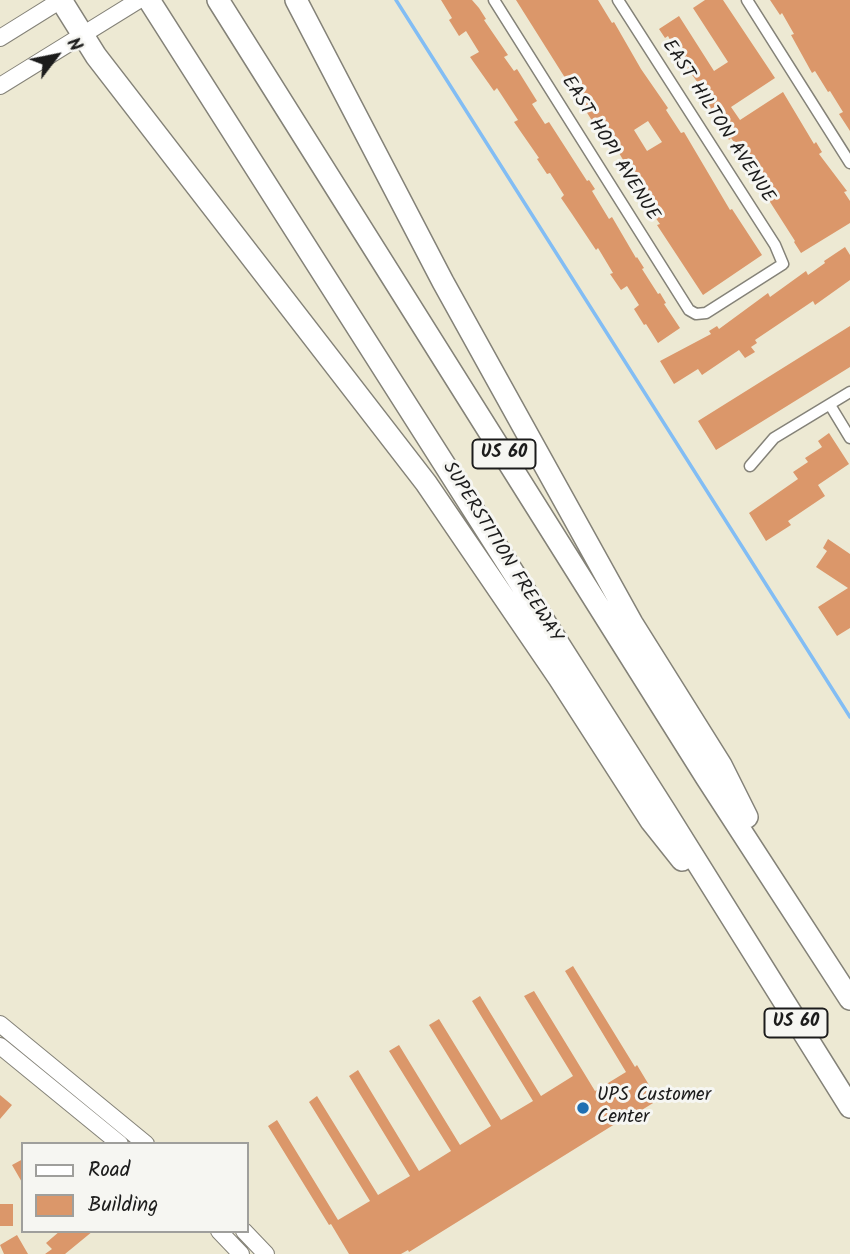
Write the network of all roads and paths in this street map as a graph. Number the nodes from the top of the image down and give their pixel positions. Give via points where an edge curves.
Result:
1 (61, 0) edge
2 (139, 0) edge
3 (149, 0) edge
4 (218, 0) edge
5 (296, 0) edge
6 (494, 0) edge
7 (619, 0) edge
8 (747, 0) edge
9 (81, 35) junction
10 (0, 38) edge
11 (0, 86) edge
12 (850, 163) edge
13 (783, 264) joint
14 (850, 392) edge
15 (830, 405) junction
16 (850, 438) edge
17 (750, 466) dead end
18 (791, 906) junction
19 (743, 938) junction
20 (850, 999) edge
21 (0, 1024) edge
22 (0, 1046) edge
23 (850, 1107) edge
24 (118, 1142) edge
25 (144, 1142) edge
26 (221, 1233) edge
27 (246, 1233) edge
28 (241, 1254) edge
29 (266, 1254) edge

1 - 9 highway
1 - 10 street
2 - 9 street
3 - 19 highway, SUPERSTITION FREEWAY / US 60
4 - 18 highway, US 60
5 - 18 highway via 443,282 632,623 721,765
6 - 13 street, EAST HOPI AVENUE via 689,310 706,313
7 - 13 street, EAST HILTON AVENUE
8 - 12 street
9 - 11 street
9 - 19 highway via 426,483 651,821
14 - 15 street
15 - 16 street
15 - 17 street via 774,438
18 - 20 highway, US 60
19 - 23 highway, SUPERSTITION FREEWAY / US 60
21 - 25 street
22 - 24 street
26 - 28 street
27 - 29 street

